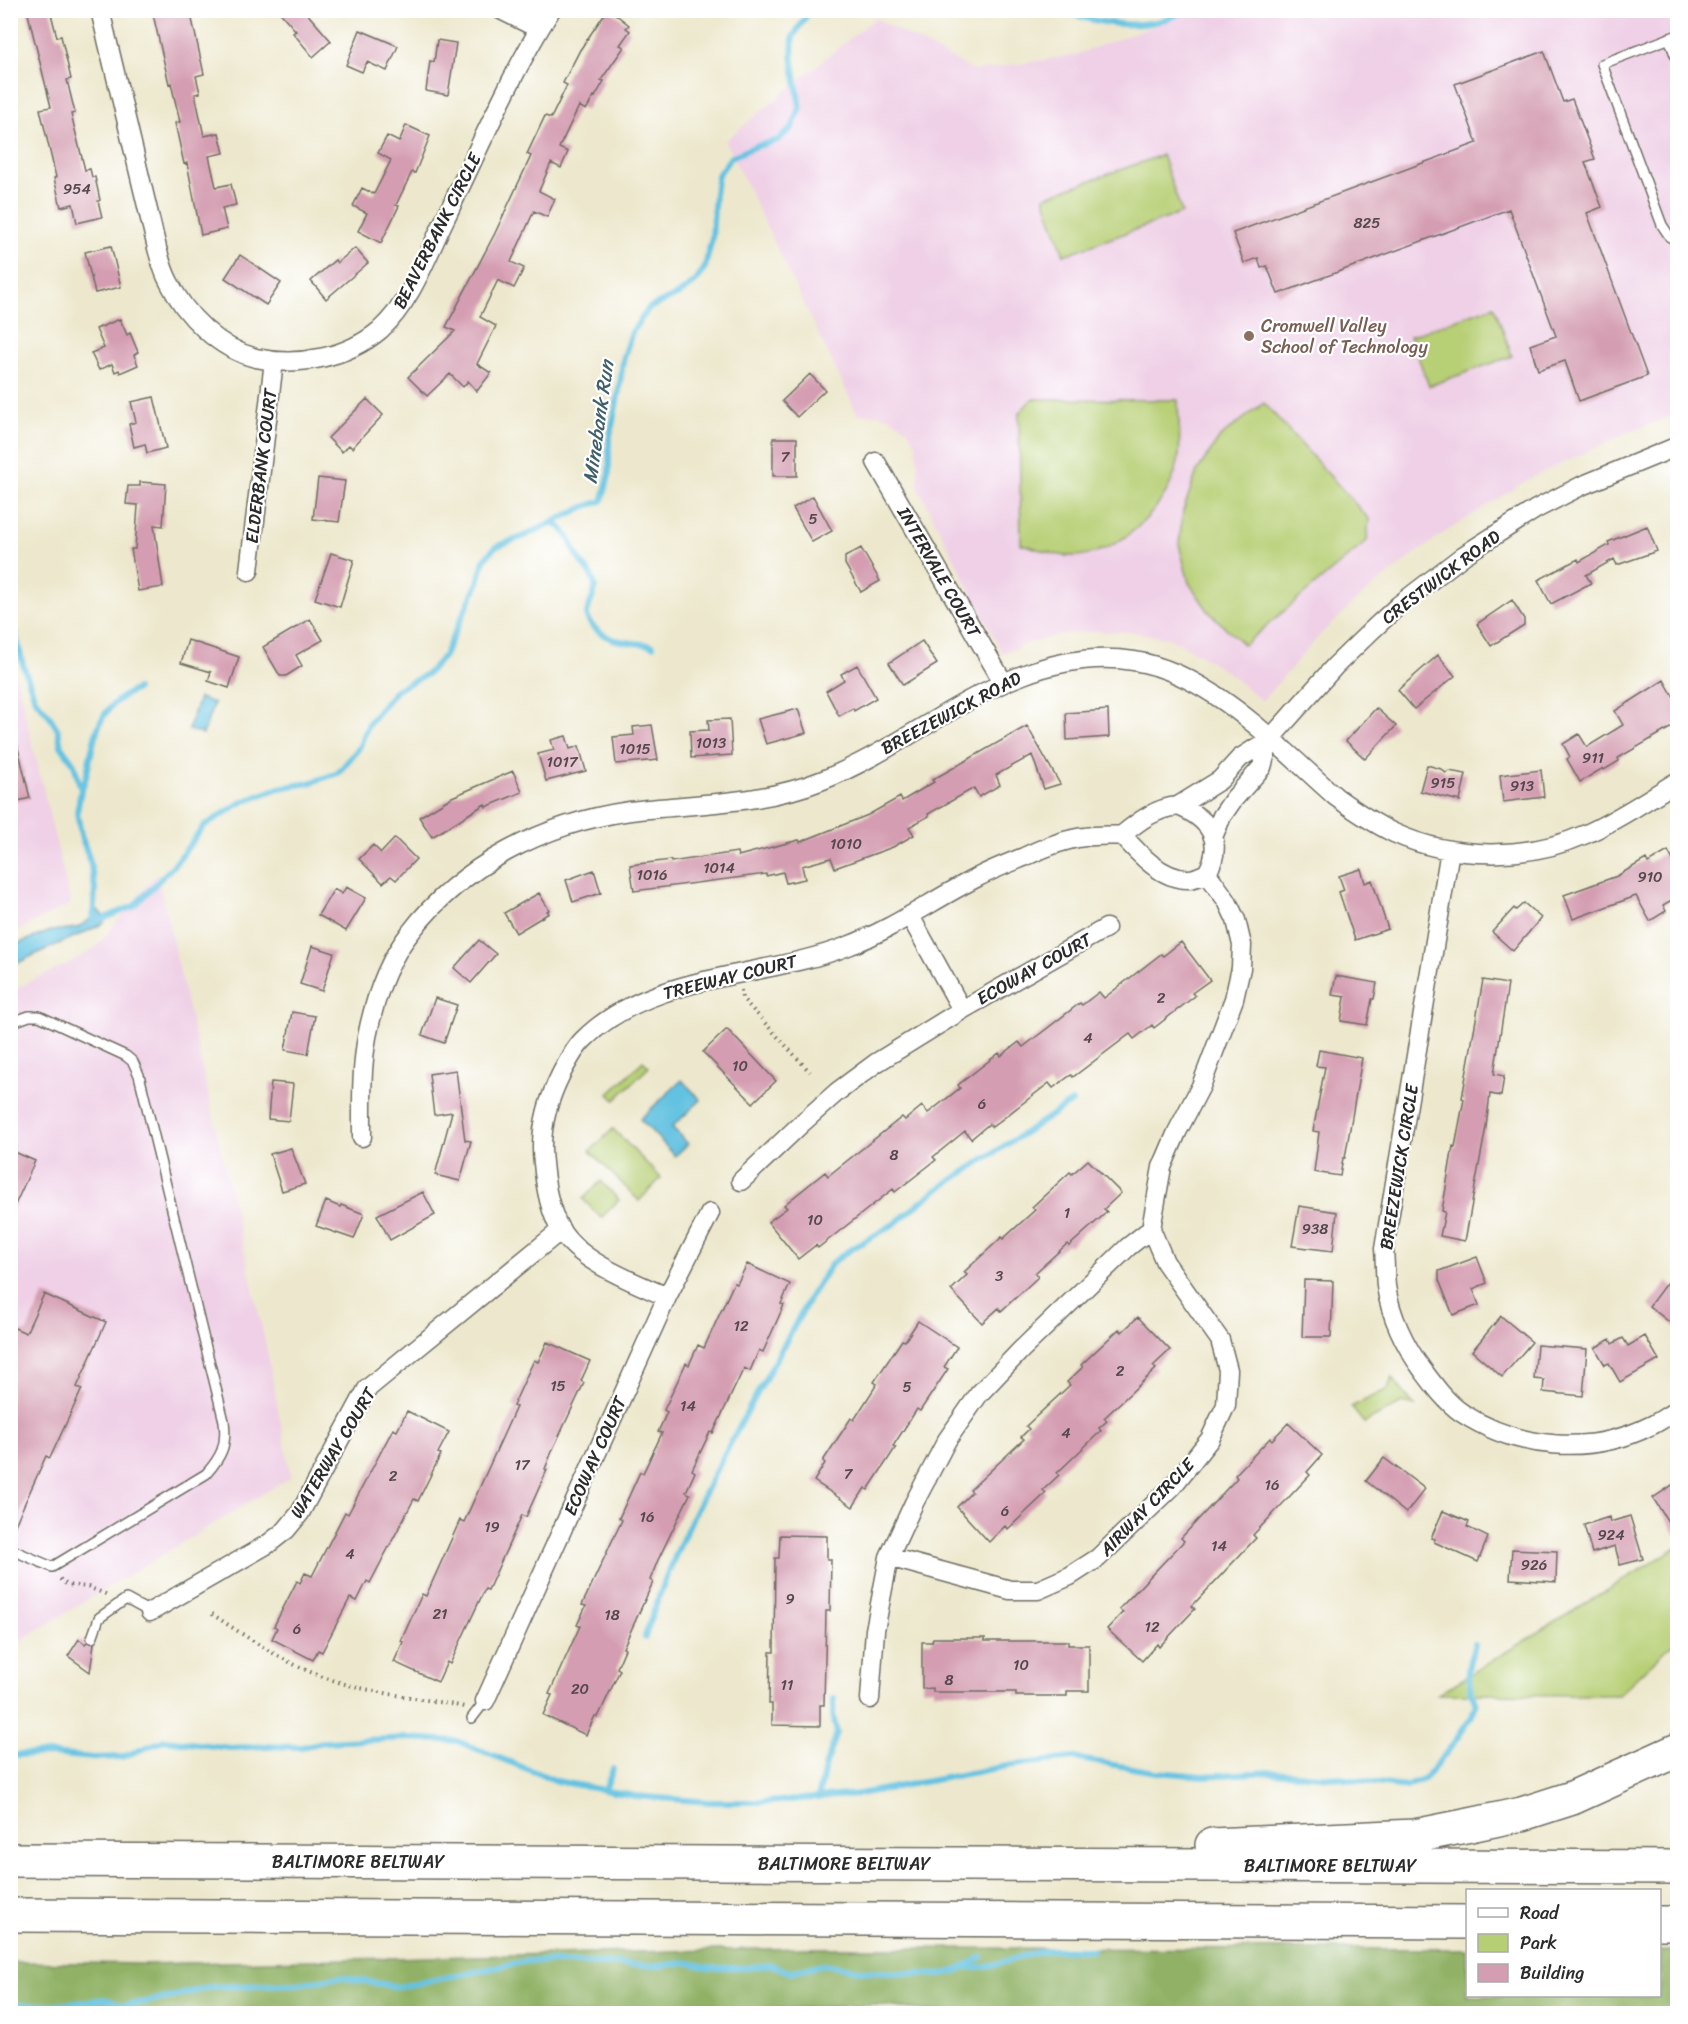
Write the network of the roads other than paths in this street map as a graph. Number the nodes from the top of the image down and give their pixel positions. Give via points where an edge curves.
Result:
1 (100, 10) edge
2 (501, 10) edge
3 (551, 10) edge
4 (539, 29) junction
5 (1673, 36) edge
6 (1677, 63) edge
7 (1677, 241) edge
8 (274, 362) junction
9 (1677, 446) edge
10 (876, 462) dead end
11 (249, 571) dead end
12 (1003, 682) junction
13 (1270, 739) junction
14 (1677, 781) edge
15 (1178, 806) junction
16 (1122, 836) junction
17 (1213, 837) junction
18 (1450, 850) junction
19 (1207, 873) junction
20 (910, 916) junction
21 (1106, 928) dead end
22 (962, 1010) junction
23 (10, 1023) edge
24 (362, 1137) dead end
25 (741, 1181) dead end
26 (710, 1213) dead end
27 (1151, 1229) junction
28 (561, 1230) junction
29 (667, 1297) junction
30 (1677, 1410) edge
31 (10, 1549) edge
32 (889, 1557) junction
33 (150, 1612) joint
34 (92, 1638) dead end
35 (870, 1699) dead end
36 (478, 1710) road end
37 (1677, 1750) edge
38 (10, 1856) edge
39 (10, 1860) edge
40 (47, 1860) junction
41 (871, 1864) junction
42 (1677, 1867) edge
43 (10, 1915) edge
44 (1466, 1922) edge
45 (1661, 1923) edge
46 (1677, 1923) edge

1 - 8 street, BEAVERBANK CIRCLE via 157,248 169,283 192,316 214,336 252,357
2 - 4 street
3 - 4 street, BEAVERBANK CIRCLE
4 - 8 street, BEAVERBANK CIRCLE via 416,279 392,317 364,341 345,350 306,360
5 - 6 lane
5 - 7 lane via 1602,64 1662,225
8 - 11 street, ELDERBANK COURT
9 - 13 street, CRESTWICK ROAD via 1545,505 1464,555 1370,632
10 - 12 street, INTERVALE COURT
12 - 13 street, BREEZEWICK ROAD via 1050,665 1107,659 1135,661 1164,669 1221,698
12 - 24 street, BREEZEWICK ROAD via 866,760 819,782 732,802 594,818 534,838 476,870 451,889 409,933 382,983 365,1047
13 - 15 street, CRESTWICK ROAD via 1240,758 1220,780
13 - 17 street, CRESTWICK ROAD via 1262,767 1233,800
13 - 18 street, BREEZEWICK ROAD via 1335,797 1368,819 1396,834
14 - 18 street, BREEZEWICK ROAD via 1588,834 1563,844 1514,852
15 - 16 street via 1151,814
15 - 17 street via 1199,816
16 - 19 street via 1147,861 1173,876 1190,880
16 - 20 street, TREEWAY COURT via 1083,837 1056,844 978,877
17 - 19 street via 1215,860
18 - 30 street, BREEZEWICK CIRCLE via 1384,1249 1386,1287 1396,1320 1411,1355 1434,1386 1460,1412 1495,1431 1535,1443 1577,1446 1616,1439 1649,1427
19 - 27 street via 1236,920 1242,945 1241,968 1234,999 1202,1086 1162,1167
20 - 22 street, ECOWAY COURT
20 - 28 street, TREEWAY COURT via 847,947 664,992 627,1008 582,1041 553,1090 544,1122 544,1179
21 - 22 street, ECOWAY COURT
22 - 25 street, ECOWAY COURT via 837,1092
23 - 31 lane via 39,1016 133,1062 226,1436 206,1474 52,1568
26 - 29 street, ECOWAY COURT
27 - 32 street via 1021,1350 979,1395 947,1440
27 - 32 street, AIRWAY CIRCLE via 1165,1262 1220,1340 1228,1370 1226,1405 1210,1439 1172,1487 1098,1558 1038,1590 1010,1590
28 - 29 street, TREEWAY COURT via 590,1259
28 - 33 street, WATERWAY COURT via 368,1389 312,1494 285,1530 268,1544
29 - 36 street, ECOWAY COURT
32 - 35 street via 875,1630
33 - 34 lane via 126,1599 99,1618
37 - 41 highway via 1572,1798 1522,1814 1415,1836
38 - 40 highway
39 - 40 highway, BALTIMORE BELTWAY
40 - 41 highway, BALTIMORE BELTWAY
41 - 42 highway, BALTIMORE BELTWAY
43 - 44 highway
45 - 46 highway

